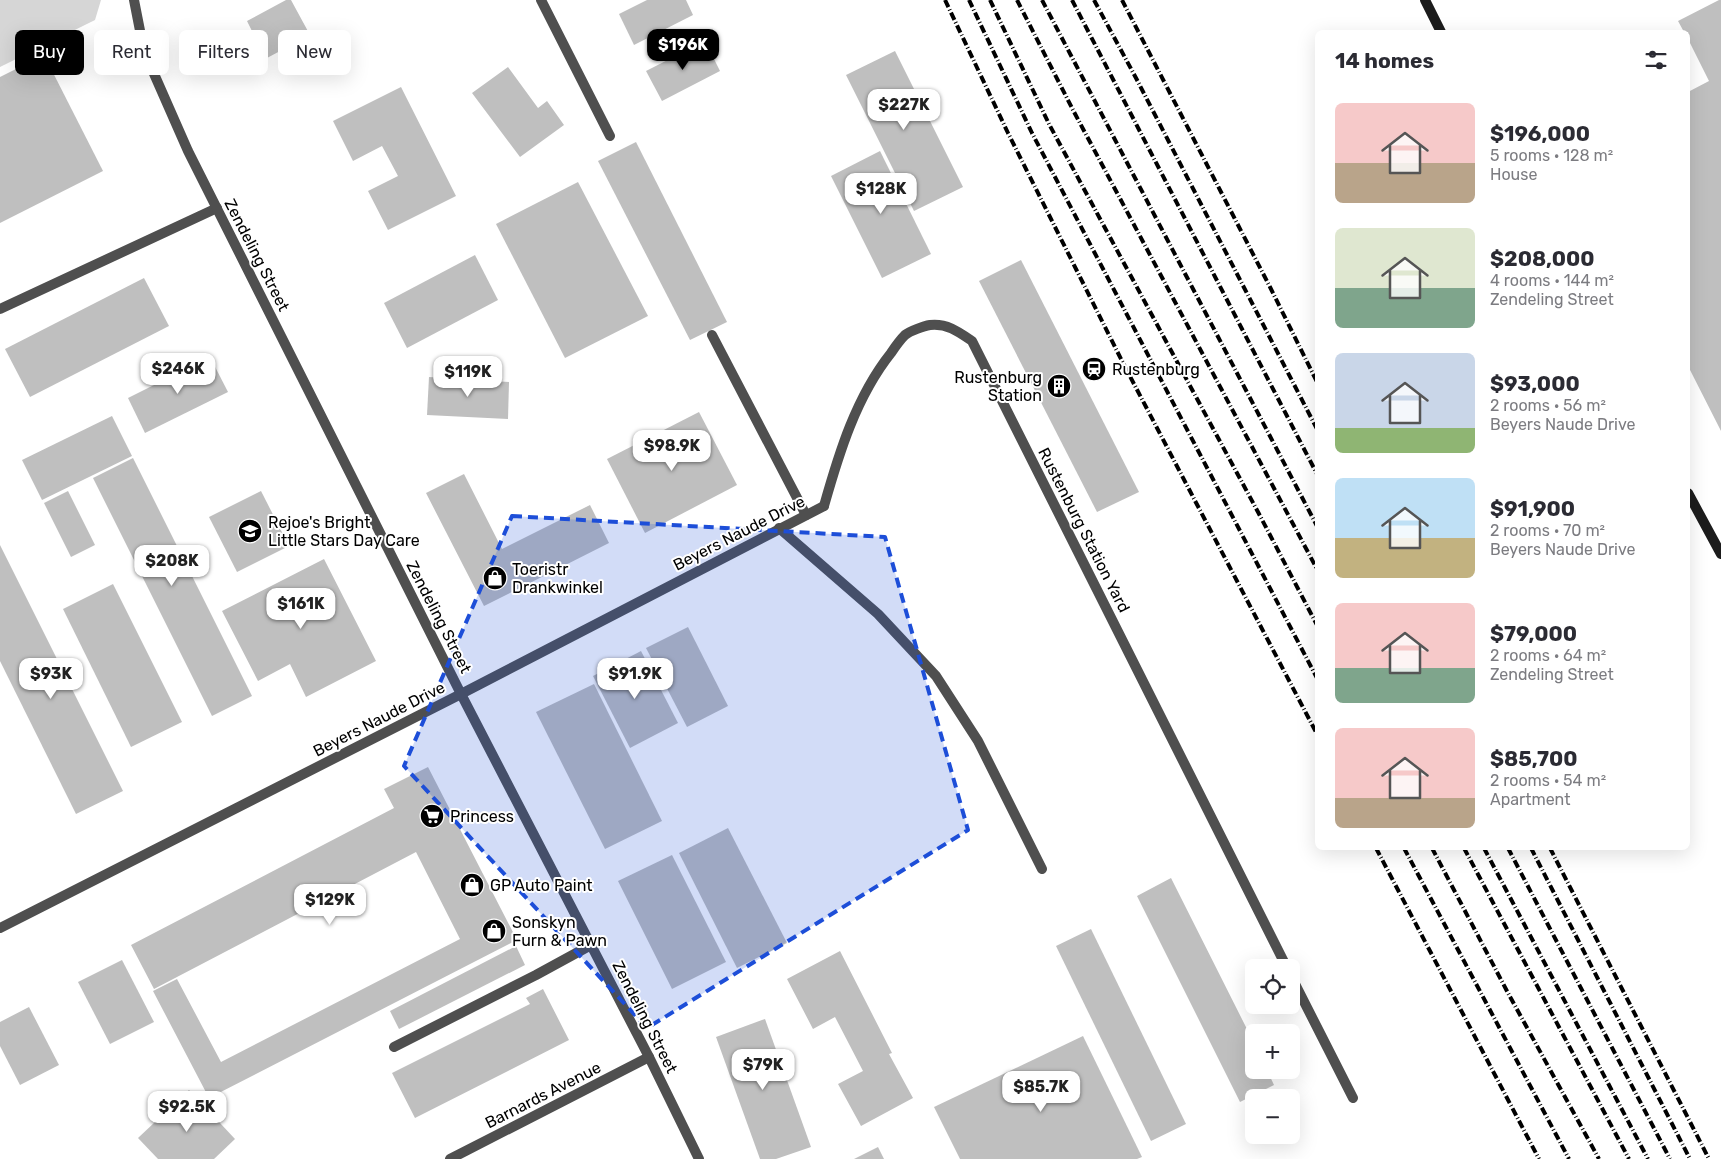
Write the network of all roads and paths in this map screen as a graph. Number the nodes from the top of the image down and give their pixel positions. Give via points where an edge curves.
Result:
1 (134, 0) edge
2 (541, 0) edge
3 (1425, 0) edge
4 (1440, 30) edge
5 (610, 136) dead end
6 (217, 208) junction
7 (0, 309) edge
8 (712, 335) dead end
9 (1690, 497) edge
10 (824, 506) joint
11 (806, 515) junction
12 (779, 528) junction
13 (1721, 554) edge
14 (461, 694) junction
15 (1042, 869) dead end
16 (0, 928) edge
17 (591, 945) junction
18 (1282, 959) edge
19 (1300, 994) edge
20 (394, 1047) dead end
21 (649, 1057) junction
22 (1353, 1098) dead end
23 (450, 1159) edge
24 (699, 1159) edge

1 - 6 street, Zendeling Street via 144,51
2 - 5 street
3 - 4 street
6 - 7 street
6 - 14 street, Zendeling Street
8 - 11 street
9 - 13 street
10 - 11 street, Beyers Naude Drive
10 - 18 street, Rustenburg Station Yard via 841,449 866,392 906,334 930,325 950,327 972,341
11 - 12 street, Beyers Naude Drive
12 - 14 street, Beyers Naude Drive
12 - 15 street via 878,614 936,676 978,741
14 - 16 street, Beyers Naude Drive
14 - 17 street, Zendeling Street
17 - 20 street
17 - 21 street, Zendeling Street
19 - 22 street
21 - 23 street, Barnards Avenue
21 - 24 street, Zendeling Street

